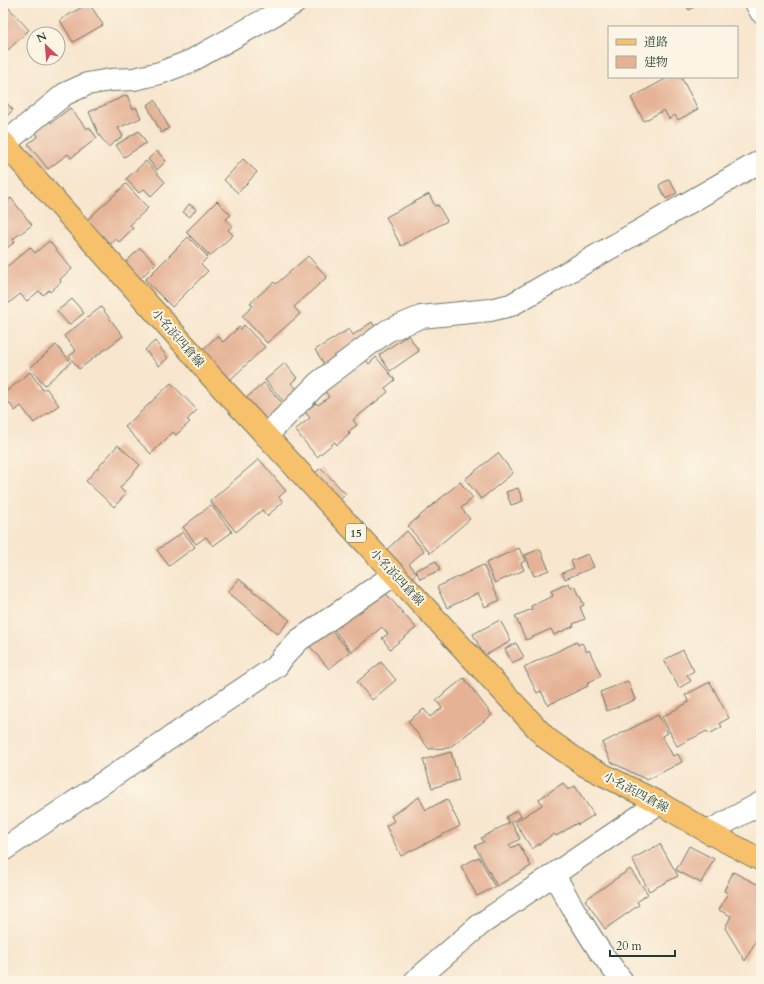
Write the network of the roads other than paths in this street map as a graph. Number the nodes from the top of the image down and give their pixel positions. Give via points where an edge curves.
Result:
1 (294, 3) edge
2 (756, 3) edge
3 (761, 12) edge
4 (4, 143) edge
5 (761, 161) edge
6 (266, 436) junction
7 (395, 574) junction
8 (659, 803) junction
9 (761, 803) edge
10 (708, 832) junction
11 (3, 850) edge
12 (761, 860) edge
13 (554, 875) junction
14 (415, 981) edge
15 (622, 981) edge

1 - 4 street via 191,61 160,73 134,79 87,84 65,94
2 - 3 street
4 - 6 main road, 小名浜四倉線 / 15
5 - 6 street via 512,305 490,310 421,316 387,331 319,382
6 - 7 main road, 小名浜四倉線 / 15
7 - 8 main road, 小名浜四倉線 / 15 via 546,738 584,765
7 - 11 street via 299,640 277,666
8 - 10 main road, 小名浜四倉線 / 15
8 - 13 street
9 - 10 street
10 - 12 main road, 小名浜四倉線 / 15
13 - 14 street via 481,924
13 - 15 street via 599,950

